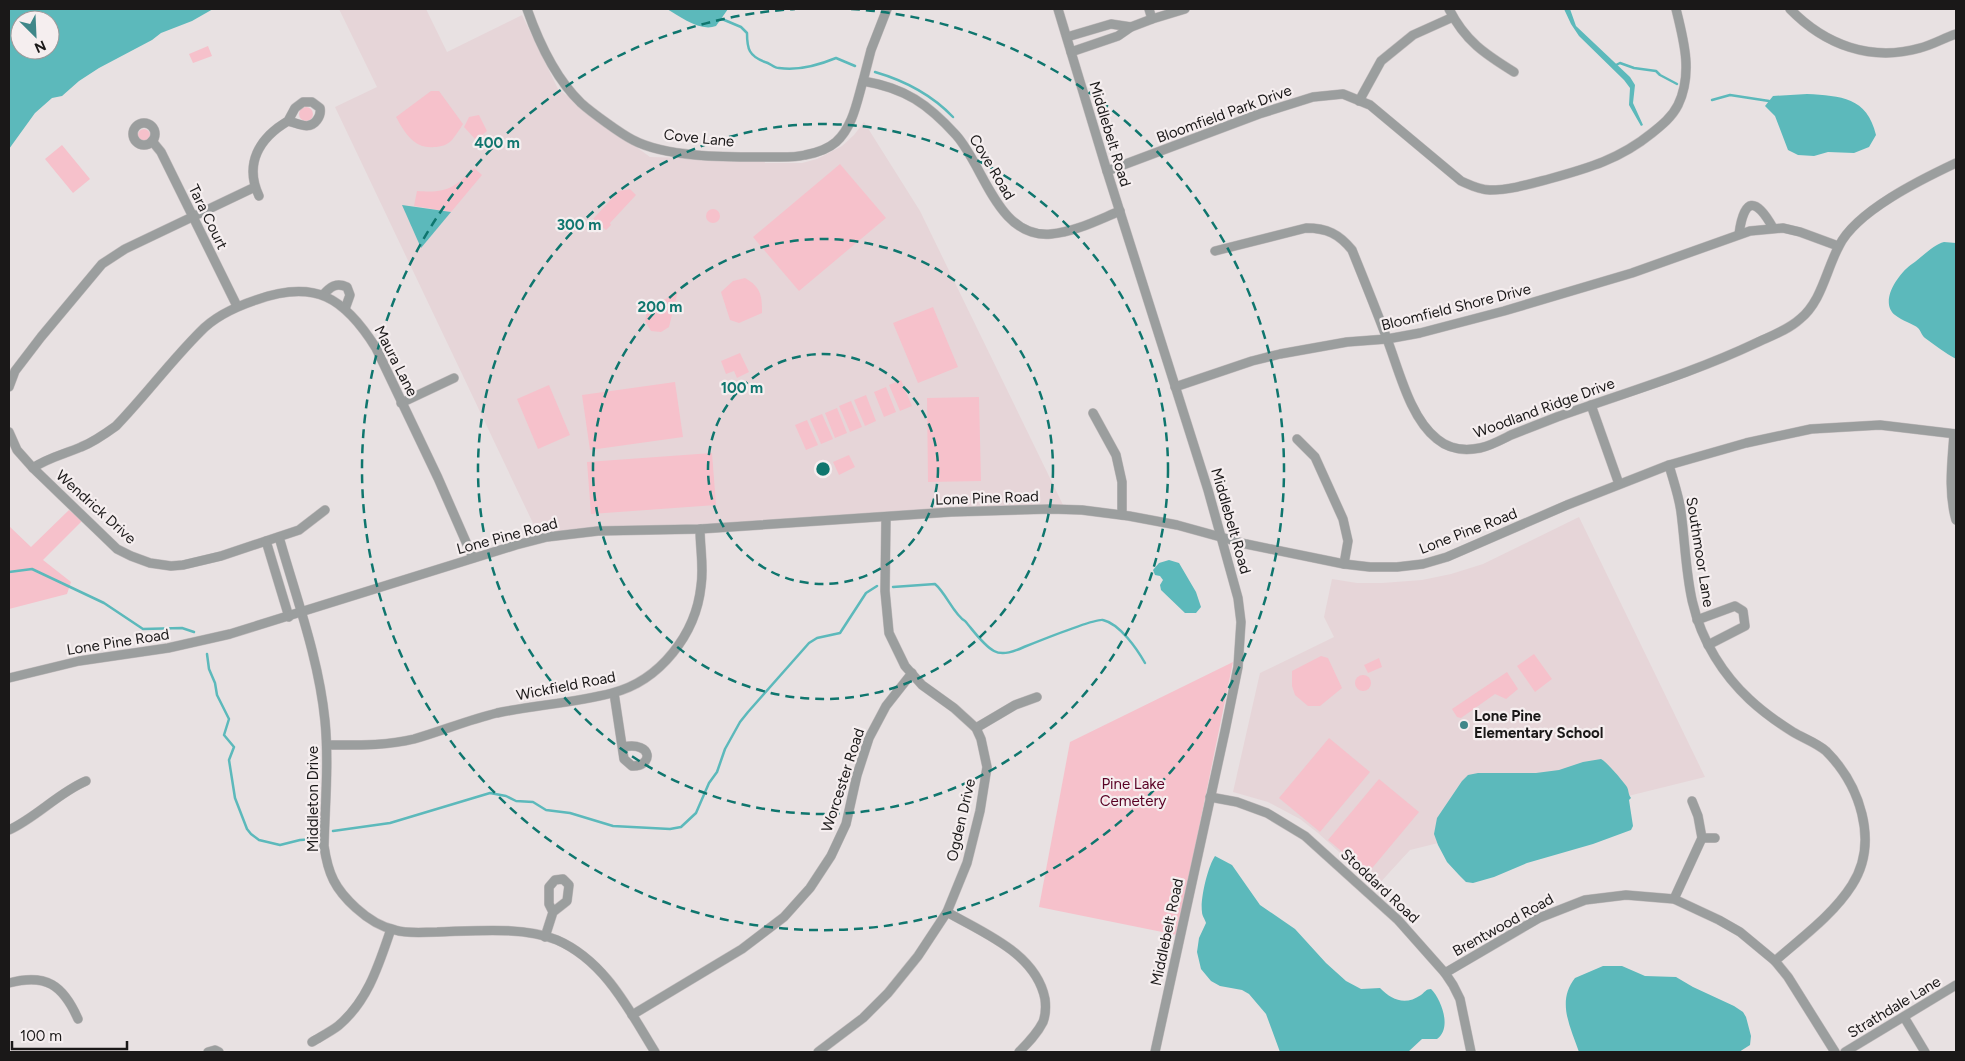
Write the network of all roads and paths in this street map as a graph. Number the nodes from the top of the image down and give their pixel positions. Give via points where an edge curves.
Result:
1 (527, 9) edge
2 (887, 9) edge
3 (1058, 9) edge
4 (1149, 9) edge
5 (1185, 9) edge
6 (1676, 9) edge
7 (1790, 9) edge
8 (1451, 13) edge
9 (1152, 19) junction
10 (1132, 28) junction
11 (1956, 34) edge
12 (1066, 37) junction
13 (1070, 52) junction
14 (1514, 72) dead end
15 (863, 81) junction
16 (1359, 101) junction
17 (288, 121) dead end
18 (152, 141) dead end
19 (1956, 163) edge
20 (1107, 171) junction
21 (1120, 211) junction
22 (193, 216) junction
23 (1773, 228) junction
24 (1739, 234) junction
25 (1838, 246) junction
26 (1215, 251) dead end
27 (323, 295) junction
28 (237, 306) junction
29 (345, 309) junction
30 (1387, 339) junction
31 (454, 378) dead end
32 (9, 387) edge
33 (1175, 387) junction
34 (401, 403) junction
35 (1591, 405) junction
36 (1093, 412) dead end
37 (9, 432) edge
38 (1955, 434) edge
39 (1297, 439) dead end
40 (1669, 465) junction
41 (33, 468) junction
42 (1619, 484) junction
43 (325, 510) dead end
44 (1122, 515) junction
45 (886, 517) junction
46 (1956, 520) edge
47 (700, 529) junction
48 (279, 537) junction
49 (1223, 538) junction
50 (266, 541) junction
51 (473, 558) junction
52 (1344, 564) junction
53 (301, 613) junction
54 (289, 617) junction
55 (1697, 620) junction
56 (1708, 645) junction
57 (912, 674) junction
58 (9, 678) edge
59 (614, 693) junction
60 (1036, 697) dead end
61 (976, 728) junction
62 (327, 745) junction
63 (623, 747) dead end
64 (86, 781) dead end
65 (1210, 797) junction
66 (1692, 801) dead end
67 (9, 830) edge
68 (1702, 838) junction
69 (1715, 838) dead end
70 (1674, 900) junction
71 (552, 912) dead end
72 (947, 912) junction
73 (391, 929) junction
74 (545, 937) junction
75 (1775, 961) junction
76 (1445, 973) junction
77 (9, 983) edge
78 (1956, 985) edge
79 (632, 1015) junction
80 (1904, 1018) junction
81 (78, 1019) dead end
82 (312, 1042) dead end
83 (208, 1052) edge
84 (220, 1052) edge
85 (655, 1052) edge
86 (818, 1052) edge
87 (1019, 1052) edge
88 (1154, 1052) edge
89 (1471, 1052) edge
90 (1835, 1052) edge
91 (1845, 1052) edge
92 (1925, 1052) edge

1 - 15 street, Cove Lane via 564,86 633,140 654,147 687,154 741,157 790,157 816,153 835,143 845,133
2 - 15 street
3 - 12 street, Middlebelt Road
4 - 9 street
5 - 9 street
6 - 16 street, Bloomfield Park Drive via 1688,68 1677,106 1666,122 1634,146 1609,161 1591,167 1508,188 1474,188 1461,181 1370,106
7 - 11 street via 1825,37 1862,50 1899,52 1921,48
8 - 14 street via 1471,42
8 - 16 street via 1413,35 1381,61
9 - 10 street
10 - 12 street via 1111,24
10 - 13 street
12 - 13 street, Middlebelt Road
13 - 20 street, Middlebelt Road
15 - 21 street, Cove Road via 905,92 928,108 971,155 1000,209 1026,230 1050,235
16 - 20 street, Bloomfield Park Drive via 1343,94 1313,97
17 - 22 street via 272,130 260,146 253,173 257,192
18 - 22 street, Tara Court via 161,152
19 - 25 street via 1917,182 1868,214
20 - 21 street, Middlebelt Road
21 - 33 street, Middlebelt Road
22 - 28 street, Tara Court
22 - 32 street via 125,249 102,264 15,370
23 - 24 street, Bloomfield Shore Drive
23 - 24 street via 1764,212 1753,205 1743,214
23 - 25 street, Bloomfield Shore Drive via 1800,232
24 - 30 street, Bloomfield Shore Drive via 1570,292
25 - 35 street, Woodland Ridge Drive via 1821,290 1801,319 1696,369
26 - 30 street, Woodland Ridge Drive via 1291,231 1328,230 1352,250
27 - 28 street, Maura Lane via 296,290
27 - 29 street, Maura Lane
27 - 29 street via 334,285 347,287 350,295
28 - 41 street, Maura Lane via 201,331 116,426 83,446
29 - 34 street, Maura Lane via 364,328 376,348
30 - 33 street, Bloomfield Shore Drive via 1280,354
30 - 35 street, Woodland Ridge Drive via 1415,412 1437,439 1452,448 1482,448
31 - 34 street
33 - 49 street, Middlebelt Road
34 - 51 street, Maura Lane
35 - 42 street
36 - 44 street via 1116,455 1122,482
37 - 41 street, Wendrick Drive via 17,450
38 - 40 street, Lone Pine Road via 1880,425 1811,429
38 - 46 street via 1951,482
39 - 52 street via 1315,457 1343,519 1348,541
40 - 42 street, Lone Pine Road
40 - 55 street, Southmoor Lane via 1681,511 1689,590
41 - 50 street, Wendrick Drive via 117,548 150,563 183,565
42 - 52 street, Lone Pine Road via 1423,564 1370,568
43 - 48 street, Wendrick Drive via 299,530
44 - 45 street, Lone Pine Road via 1051,508
44 - 49 street, Lone Pine Road via 1178,525
45 - 47 street, Lone Pine Road
45 - 57 street, Ogden Drive via 885,591 889,634
47 - 51 street, Lone Pine Road via 576,533 547,537
47 - 59 street, Wickfield Road via 702,584 689,627 659,668
48 - 50 street, Wendrick Drive
48 - 53 street, Middleton Drive
49 - 52 street, Lone Pine Road
49 - 65 street, Middlebelt Road via 1238,598 1240,648
50 - 54 street
51 - 53 street, Lone Pine Road
53 - 54 street, Lone Pine Road
53 - 62 street, Middleton Drive via 323,703
54 - 58 street, Lone Pine Road via 212,639 79,662
55 - 56 street, Southmoor Lane
55 - 56 street via 1735,606 1743,612 1745,626
56 - 75 street, Southmoor Lane via 1726,676 1764,713 1825,750 1851,783 1860,804 1865,828 1864,858 1853,884 1834,907
57 - 61 street, Ogden Drive
57 - 79 street, Worcester Road via 886,706 869,738 846,824 831,856 810,888 784,917 742,949
59 - 62 street, Wickfield Road via 477,718 413,739 374,745
59 - 63 street
60 - 61 street via 1015,705
61 - 72 street, Ogden Drive via 987,767 967,863
62 - 73 street, Middleton Drive via 324,846 330,873 343,896 361,913
64 - 67 street via 65,791 41,812
65 - 76 street, Stoddard Road via 1268,813 1306,836 1398,920
65 - 88 street, Middlebelt Road
66 - 68 street
68 - 69 street
68 - 70 street
70 - 75 street, Brentwood Road via 1740,932
70 - 76 street, Brentwood Road via 1626,895 1585,900 1539,918
71 - 74 street
72 - 86 street, Ogden Drive via 888,993 863,1018
72 - 87 street via 1012,951 1036,975 1046,1008 1044,1020
73 - 74 street, Middleton Drive via 422,932 517,931
73 - 82 street via 376,971 359,1004 337,1027
74 - 79 street, Middleton Drive via 582,955 608,978
75 - 90 street, Brentwood Road
76 - 89 street, Stoddard Road via 1460,999
77 - 81 street via 37,980 54,985 66,996
78 - 80 street, Strathdale Lane
79 - 85 street, Middleton Drive
80 - 91 street, Strathdale Lane
80 - 92 street
83 - 84 street

